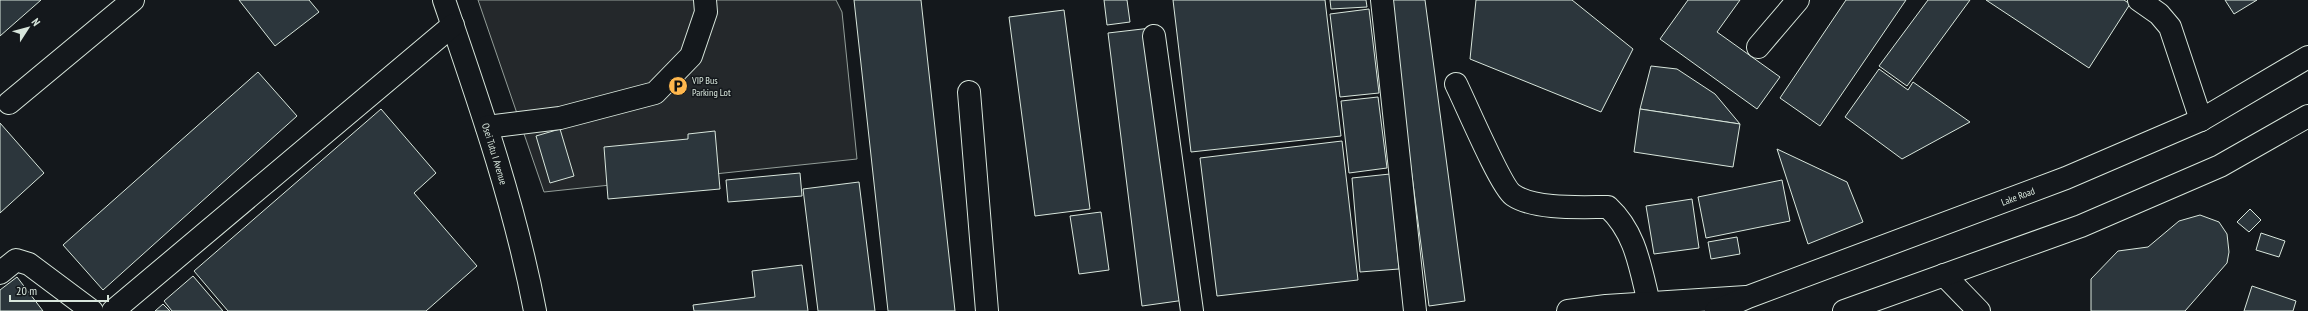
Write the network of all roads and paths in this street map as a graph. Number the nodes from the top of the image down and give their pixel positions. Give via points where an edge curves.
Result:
1 (133, 0) edge
2 (444, 0) edge
3 (705, 0) edge
4 (1382, 0) edge
5 (1798, 0) edge
6 (2139, 0) edge
7 (453, 25) junction
8 (1154, 36) dead end
9 (1758, 47) dead end
10 (2308, 57) edge
11 (1456, 84) dead end
12 (969, 92) dead end
13 (9, 103) dead end
14 (2308, 116) edge
15 (2201, 120) junction
16 (487, 127) junction
17 (0, 273) edge
18 (1944, 275) junction
19 (1748, 297) junction
20 (1649, 303) junction
21 (92, 311) edge
22 (113, 311) edge
23 (535, 311) edge
24 (987, 311) edge
25 (1192, 311) edge
26 (1415, 311) edge
27 (1568, 311) edge
28 (1716, 311) edge
29 (1844, 311) edge
30 (1979, 311) edge

1 - 13 main road
2 - 7 main road, Osei Tutu I Avenue
3 - 16 main road via 706,12 691,56 655,93 560,118
4 - 26 main road
5 - 9 main road
6 - 15 main road via 2159,14 2170,27
7 - 16 main road, Osei Tutu I Avenue
7 - 22 main road
8 - 25 main road
10 - 15 main road, Lake Road
11 - 20 main road via 1512,195 1531,203 1575,207 1608,206 1621,219 1633,239
12 - 24 main road
14 - 18 main road via 2220,166 2081,226
15 - 19 main road, Lake Road via 2066,178
16 - 23 main road, Osei Tutu I Avenue via 517,228
17 - 21 main road via 16,260 29,264
18 - 29 main road
18 - 30 main road
19 - 20 main road
19 - 28 main road, Lake Road
20 - 27 main road

